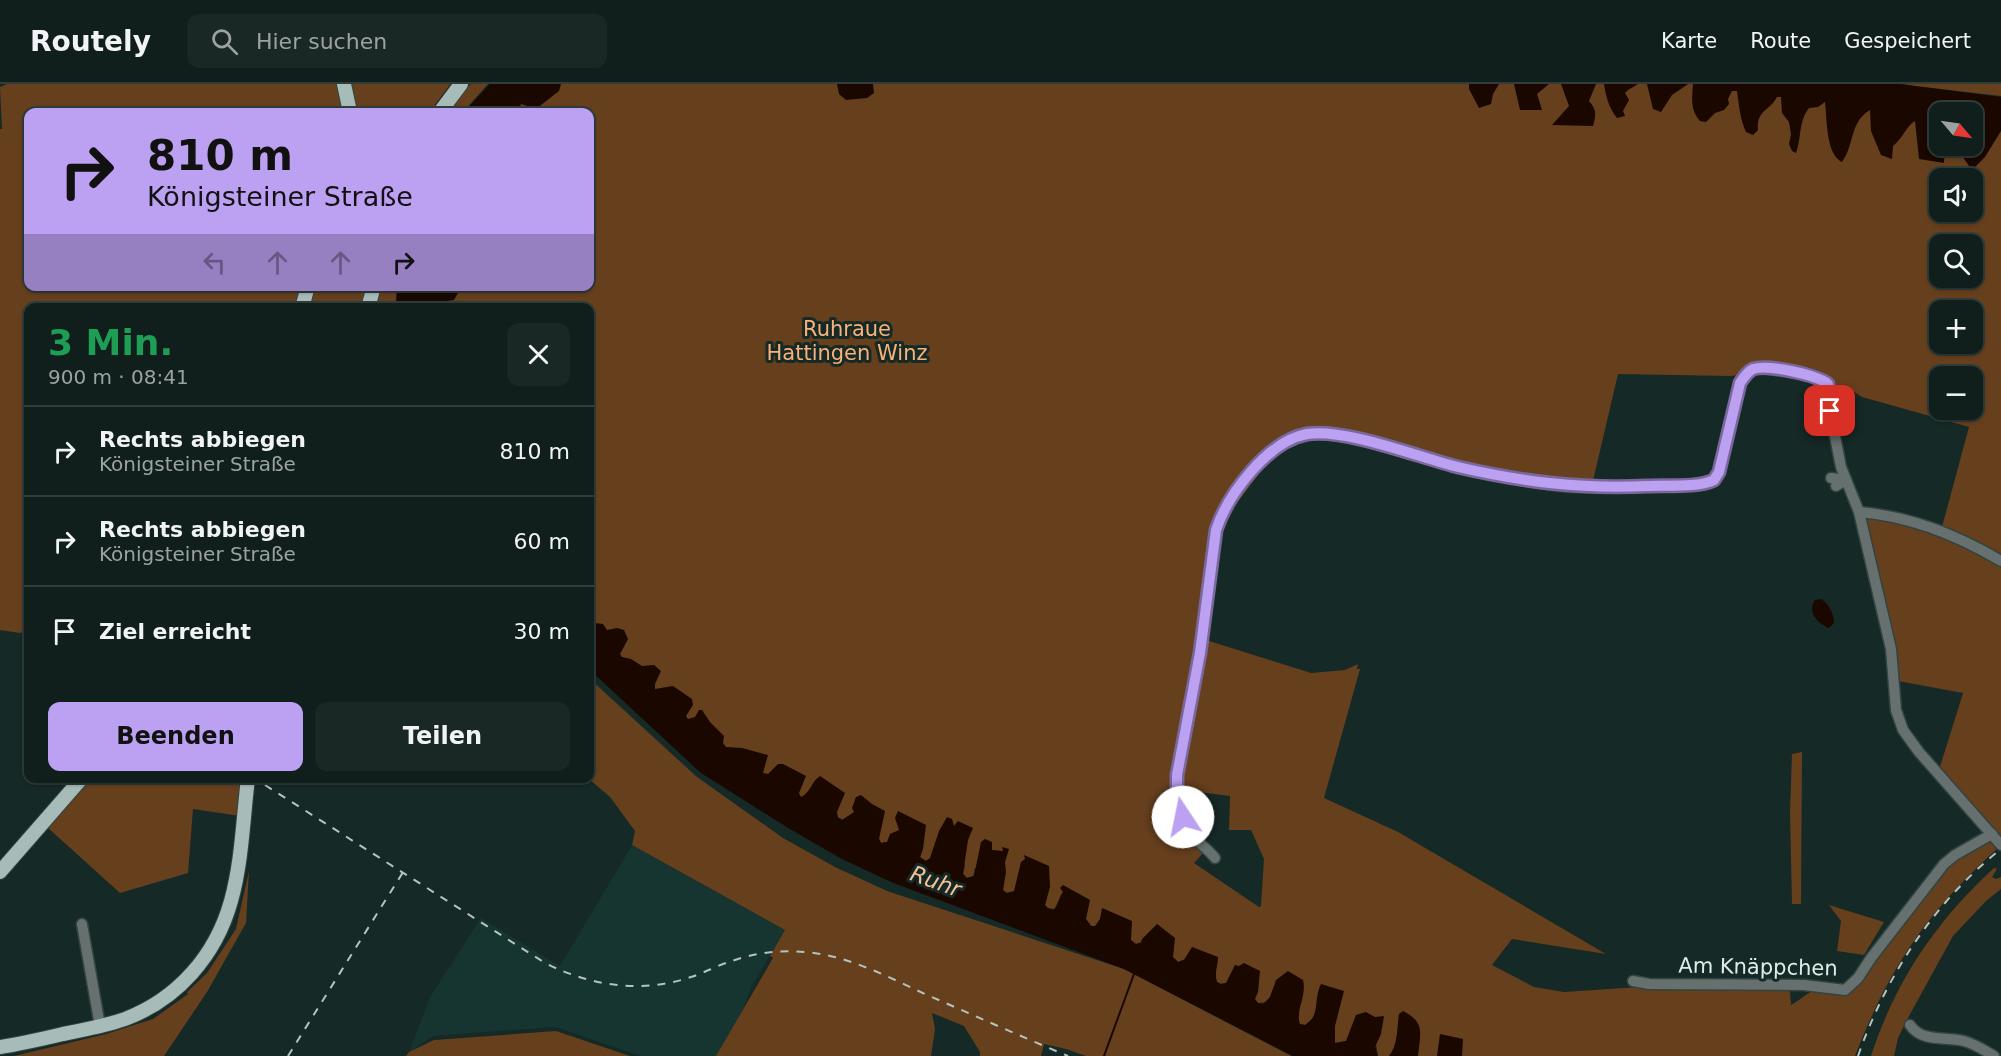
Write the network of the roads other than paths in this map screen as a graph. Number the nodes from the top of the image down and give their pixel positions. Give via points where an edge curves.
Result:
1 (344, 84) edge
2 (461, 84) edge
3 (349, 108) edge
4 (443, 108) edge
5 (1859, 512) junction
6 (2001, 561) edge
7 (78, 783) edge
8 (247, 783) edge
9 (1997, 840) edge
10 (1215, 858) dead end
11 (0, 872) edge
12 (82, 924) dead end
13 (1633, 981) dead end
14 (1910, 1025) dead end
15 (100, 1026) junction
16 (1, 1048) edge
17 (1994, 1056) edge

1 - 3 main road
2 - 4 main road
5 - 6 street via 1948,534
5 - 9 street via 1891,649 1899,721 1919,752
5 - 10 street via 1838,481 1841,466 1828,384 1815,376 1761,368 1748,372 1740,383 1719,472 1714,480 1704,484 1543,484 1322,434 1305,435 1280,446 1232,496 1216,530 1199,658 1179,761 1177,787 1186,824
7 - 11 main road
8 - 15 main road via 234,889 210,950 189,978 164,999
9 - 13 street, Am Knäppchen via 1955,855 1944,864 1845,990 1804,985
12 - 15 street
14 - 17 street via 1914,1032 1935,1039 1964,1041
15 - 16 main road

